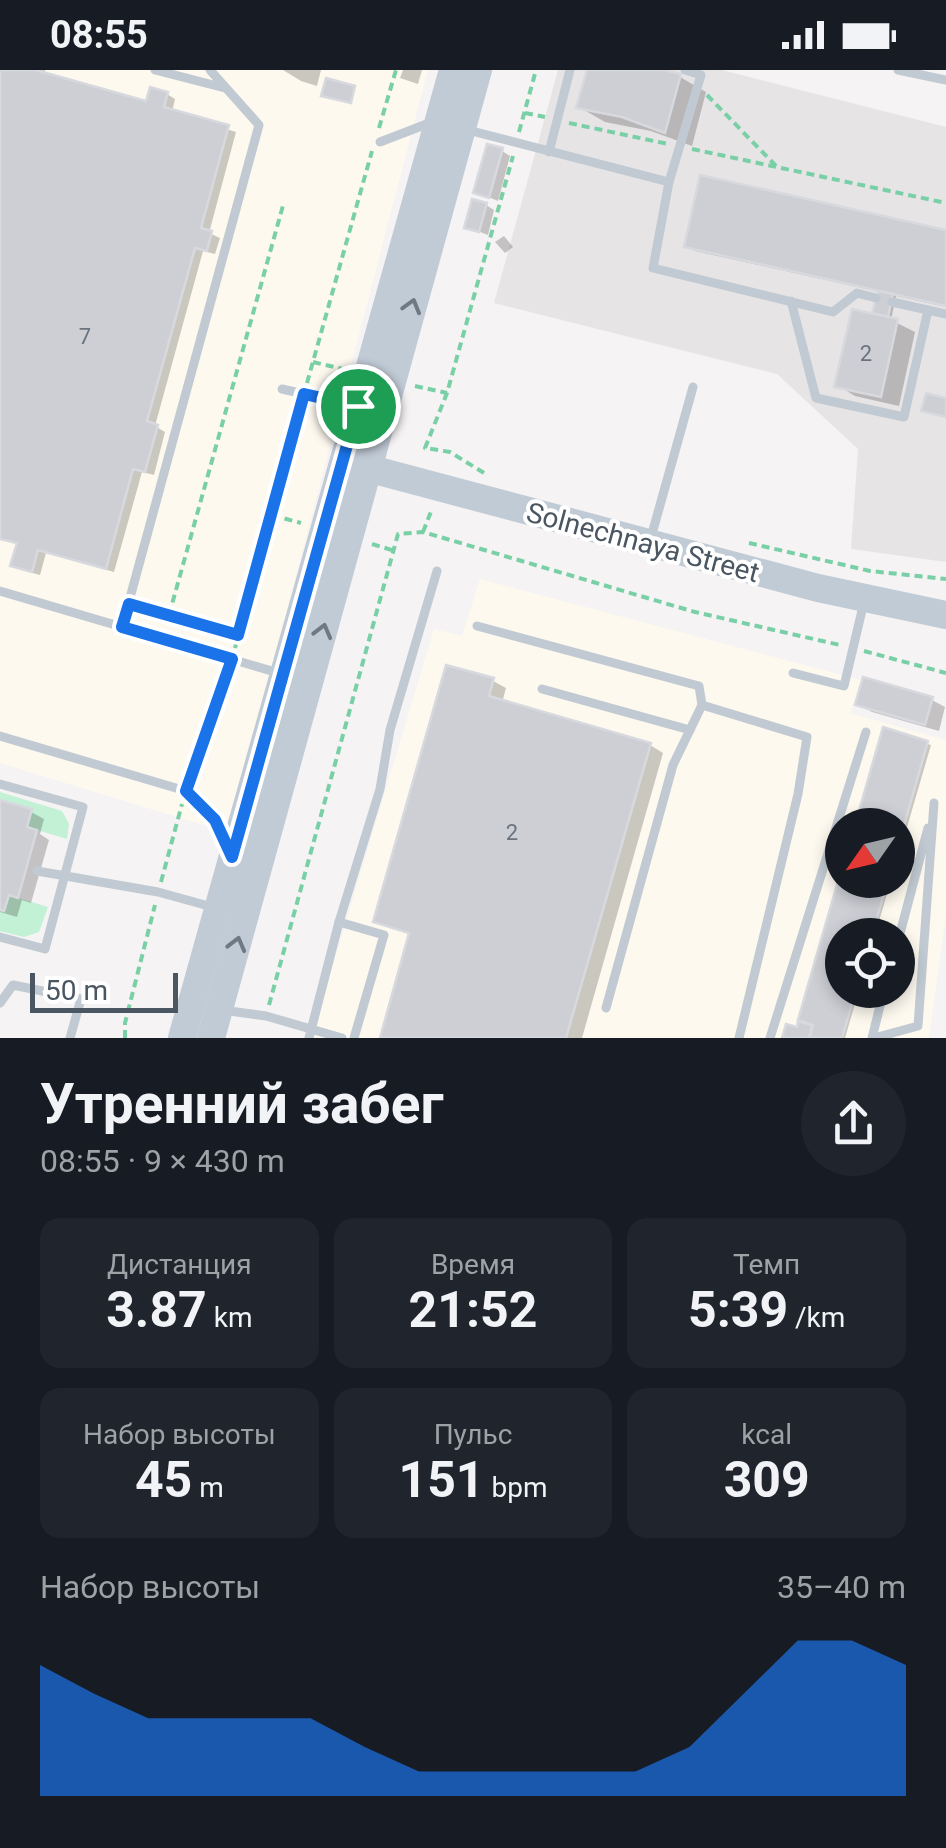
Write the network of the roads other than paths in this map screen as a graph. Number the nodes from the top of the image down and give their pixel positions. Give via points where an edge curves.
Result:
1 (155, 70) edge
2 (210, 70) edge
3 (453, 70) edge
4 (478, 70) edge
5 (570, 70) edge
6 (684, 70) edge
7 (898, 70) edge
8 (946, 80) edge
9 (227, 89) junction
10 (450, 124) junction
11 (380, 142) dead end
12 (550, 152) junction
13 (669, 182) junction
14 (876, 298) dead end
15 (791, 301) junction
16 (892, 302) dead end
17 (928, 310) junction
18 (946, 314) edge
19 (693, 387) dead end
20 (282, 390) dead end
21 (358, 406) junction
22 (355, 464) junction
23 (650, 544) junction
24 (437, 571) dead end
25 (0, 590) edge
26 (864, 599) junction
27 (946, 616) edge
28 (478, 626) dead end
29 (122, 627) junction
30 (793, 674) dead end
31 (284, 675) junction
32 (542, 689) dead end
33 (702, 705) junction
34 (690, 730) junction
35 (866, 732) dead end
36 (0, 736) edge
37 (0, 784) edge
38 (232, 857) junction
39 (37, 871) dead end
40 (65, 874) junction
41 (218, 909) junction
42 (904, 918) edge
43 (339, 922) junction
44 (0, 936) edge
45 (0, 1003) edge
46 (206, 1006) junction
47 (606, 1008) dead end
48 (880, 1008) edge
49 (310, 1034) edge
50 (70, 1038) edge
51 (182, 1038) edge
52 (211, 1038) edge
53 (342, 1038) edge
54 (354, 1038) edge
55 (739, 1038) edge
56 (770, 1038) edge
57 (873, 1038) edge

1 - 9 lane
2 - 9 lane
3 - 10 main road
4 - 10 main road
5 - 12 lane
6 - 13 lane via 701,74
7 - 8 lane
9 - 29 lane via 259,124
10 - 11 lane
10 - 12 lane
10 - 21 main road
22 -> 10 main road
12 - 13 lane
13 - 15 lane via 653,268
14 - 15 lane via 857,293 833,312
15 - 17 lane via 816,398 904,417
16 - 17 lane
17 - 18 lane
19 - 23 lane
20 - 21 lane
21 - 22 main road
22 - 23 main road, Solnechnaya Street
22 - 31 main road
46 -> 22 main road
23 - 26 main road, Solnechnaya Street
24 - 43 lane
25 - 29 lane
26 - 27 main road, Solnechnaya Street
26 - 30 lane via 844,686
28 - 33 lane via 699,686
29 - 31 lane
31 - 38 main road
32 - 34 lane
33 - 34 lane
33 - 55 lane via 807,737
34 - 47 lane via 673,765
35 - 56 lane
36 - 38 lane via 186,791 215,820
37 - 40 lane via 83,807
38 - 41 main road
39 - 40 lane
40 - 41 lane
40 - 44 lane via 45,949
41 - 46 main road
42 - 57 lane via 934,803 918,1026
43 - 49 lane
43 - 54 lane via 384,935
45 - 50 lane via 14,985 81,999
46 - 49 lane via 266,1016
46 - 51 main road
46 - 52 main road
48 - 57 lane
49 - 53 lane

